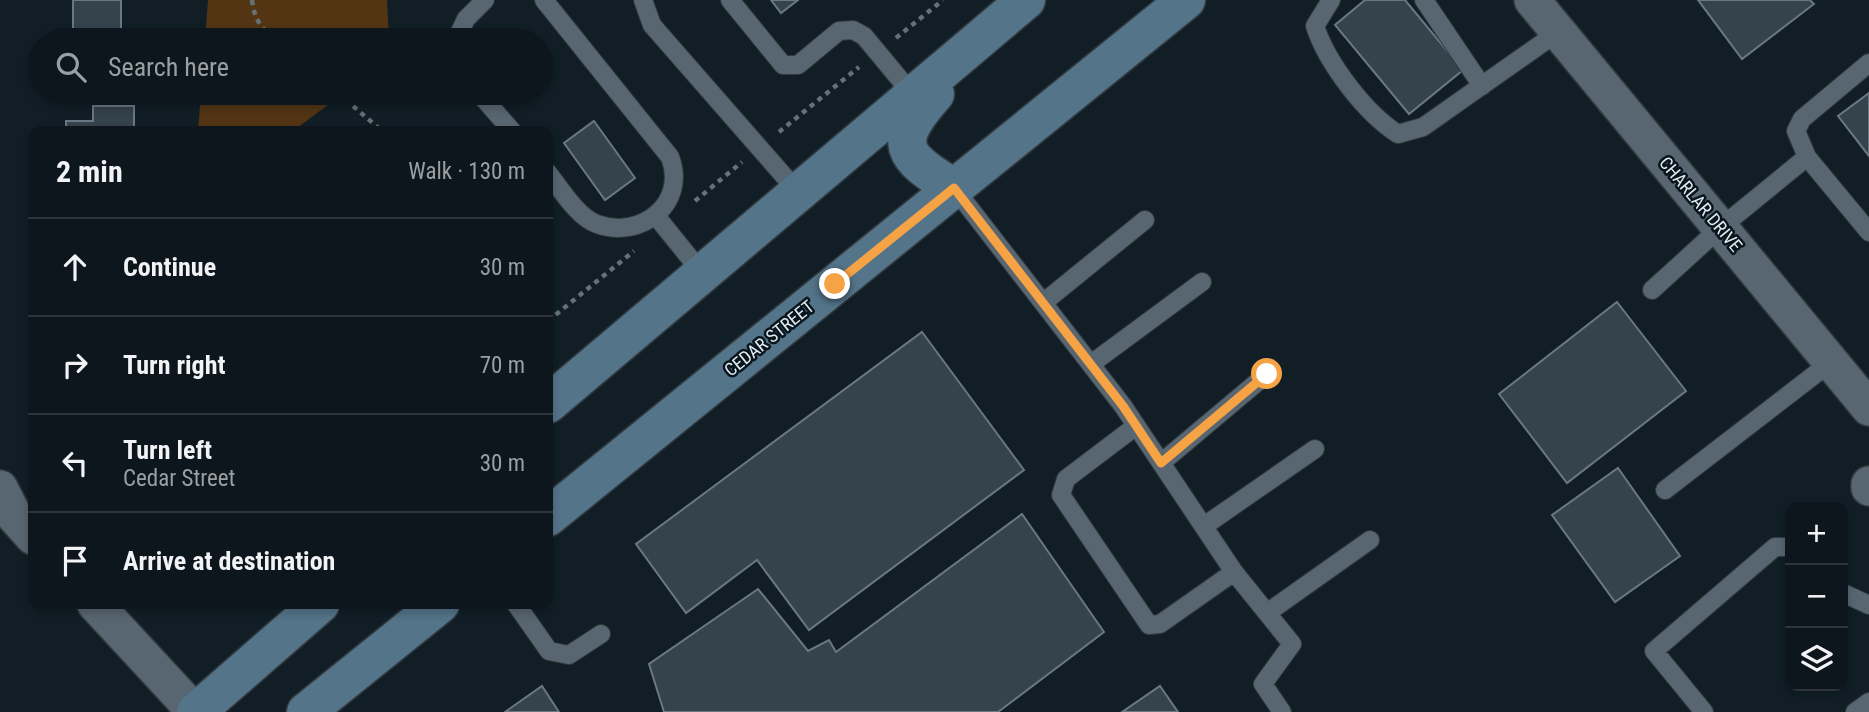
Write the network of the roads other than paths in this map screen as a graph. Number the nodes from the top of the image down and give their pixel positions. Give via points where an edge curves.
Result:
1 (485, 0) edge
2 (544, 0) edge
3 (643, 0) edge
4 (730, 0) edge
5 (1026, 0) edge
6 (1186, 0) edge
7 (1331, 0) edge
8 (1424, 0) edge
9 (1532, 0) edge
10 (994, 27) junction
11 (462, 28) edge
12 (1558, 32) junction
13 (1869, 63) edge
14 (1482, 86) junction
15 (913, 94) junction
16 (489, 105) edge
17 (508, 126) edge
18 (1807, 158) junction
19 (553, 179) edge
20 (954, 188) junction
21 (798, 192) junction
22 (656, 216) junction
23 (1145, 220) dead end
24 (1720, 228) junction
25 (1869, 232) edge
26 (702, 273) junction
27 (1202, 282) dead end
28 (1652, 290) dead end
29 (1044, 302) junction
30 (1830, 362) junction
31 (1091, 363) junction
32 (1267, 374) dead end
33 (553, 400) edge
34 (1869, 408) edge
35 (1136, 426) junction
36 (1315, 449) dead end
37 (1161, 463) junction
38 (1665, 490) dead end
39 (553, 513) edge
40 (1203, 526) junction
41 (1370, 540) dead end
42 (1785, 547) edge
43 (1234, 572) junction
44 (1848, 594) edge
45 (1867, 600) edge
46 (100, 609) edge
47 (314, 609) edge
48 (434, 609) edge
49 (520, 609) edge
50 (1267, 612) junction
51 (601, 634) dead end
52 (1869, 702) edge
53 (195, 712) edge
54 (306, 712) edge
55 (1282, 712) edge
56 (1704, 712) edge
57 (1855, 712) edge

1 - 11 lane
2 - 22 lane via 670,158 674,170 670,197
3 - 21 lane via 652,26
4 - 15 lane via 783,65 797,65 839,31 852,30 864,36
5 - 10 main road
6 - 20 main road, CEDAR STREET
7 - 14 lane via 1315,26 1323,51 1382,124 1398,134 1423,127
8 - 14 lane
9 - 12 street, CHARLAR DRIVE
10 - 15 main road
10 - 20 main road via 914,118 906,136 920,167
12 - 14 lane
12 - 24 street, CHARLAR DRIVE
13 - 18 lane via 1802,119 1796,131
15 - 21 main road
16 - 17 lane
18 - 24 lane
18 - 25 lane
19 - 22 lane via 598,225 632,228
20 - 29 lane
20 - 39 main road, CEDAR STREET
21 - 26 main road
22 - 26 lane
23 - 29 lane
24 - 28 lane
24 - 30 street, CHARLAR DRIVE
26 - 33 main road
27 - 31 lane
29 - 31 lane
30 - 34 street, CHARLAR DRIVE
30 - 38 lane
31 - 35 lane
32 - 37 lane
35 - 37 lane
35 - 43 lane via 1066,479 1061,495 1149,625 1160,624
36 - 40 lane
37 - 40 lane
40 - 43 lane
41 - 50 lane
42 - 56 lane via 1775,547 1654,651
43 - 50 lane
44 - 45 lane
46 - 53 street
47 - 53 main road
48 - 54 main road
49 - 51 lane via 549,651 569,655
50 - 55 lane via 1292,644 1263,684
52 - 57 lane

